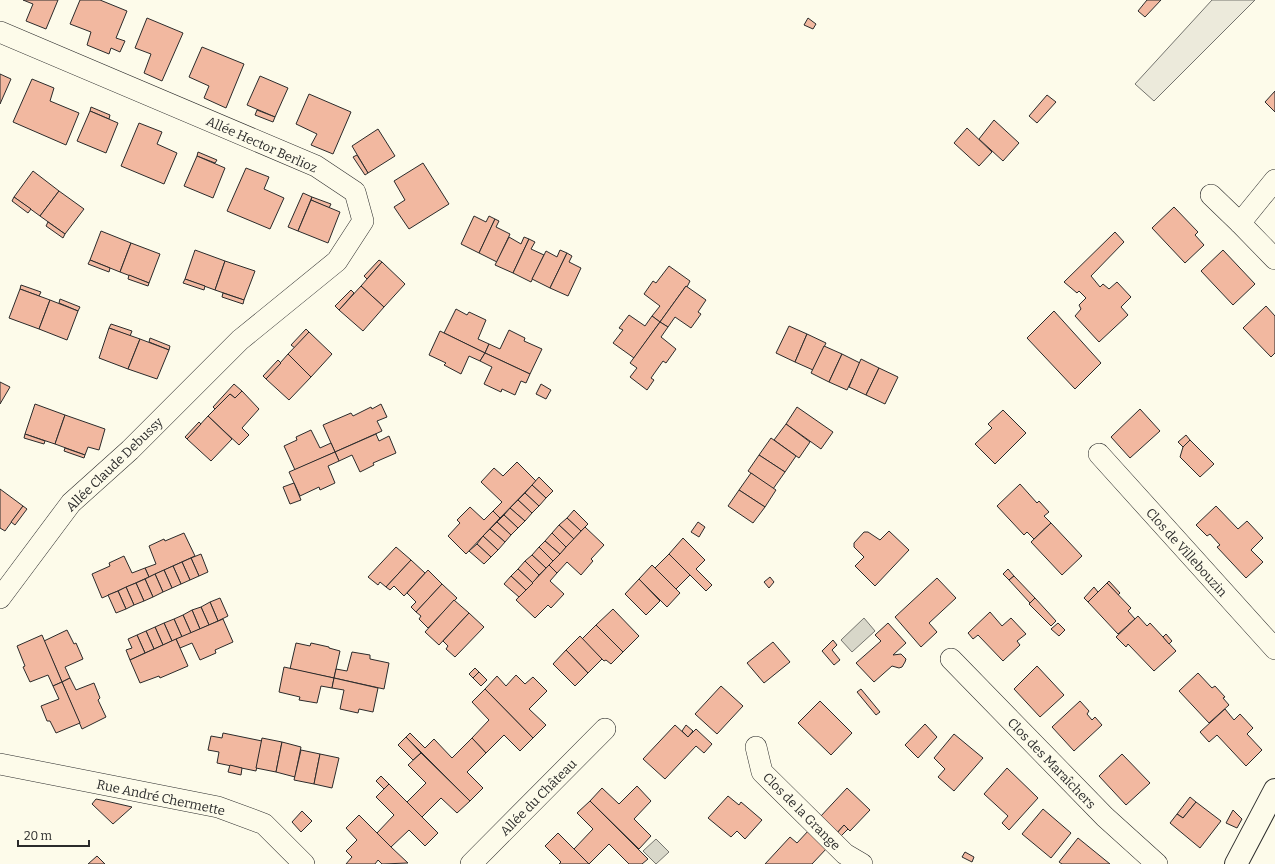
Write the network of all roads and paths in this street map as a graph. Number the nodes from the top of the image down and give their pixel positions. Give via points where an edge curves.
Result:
1 (0, 32) edge
2 (1275, 180) edge
3 (1211, 195) dead end
4 (1240, 223) junction
5 (1275, 259) edge
6 (240, 340) joint
7 (1099, 454) dead end
8 (0, 598) edge
9 (1275, 649) edge
10 (951, 659) dead end
11 (605, 729) dead end
12 (756, 747) dead end
13 (0, 764) edge
14 (1275, 790) edge
15 (304, 864) edge
16 (471, 864) edge
17 (862, 864) edge
18 (1157, 864) edge
19 (1236, 864) edge

1 - 6 street, Allée Hector Berlioz via 316,166 356,192 363,221 337,261
2 - 4 street
3 - 4 street
4 - 5 street
6 - 8 street, Allée Claude Debussy via 130,450 71,504
7 - 9 street, Clos de Villebouzin
10 - 18 street, Clos des Maraîchers via 1105,817
11 - 16 street, Allée du Château
12 - 17 street, Clos de la Grange via 762,772 845,854
13 - 15 street, Rue André Chermette via 218,807 264,824
14 - 19 street

